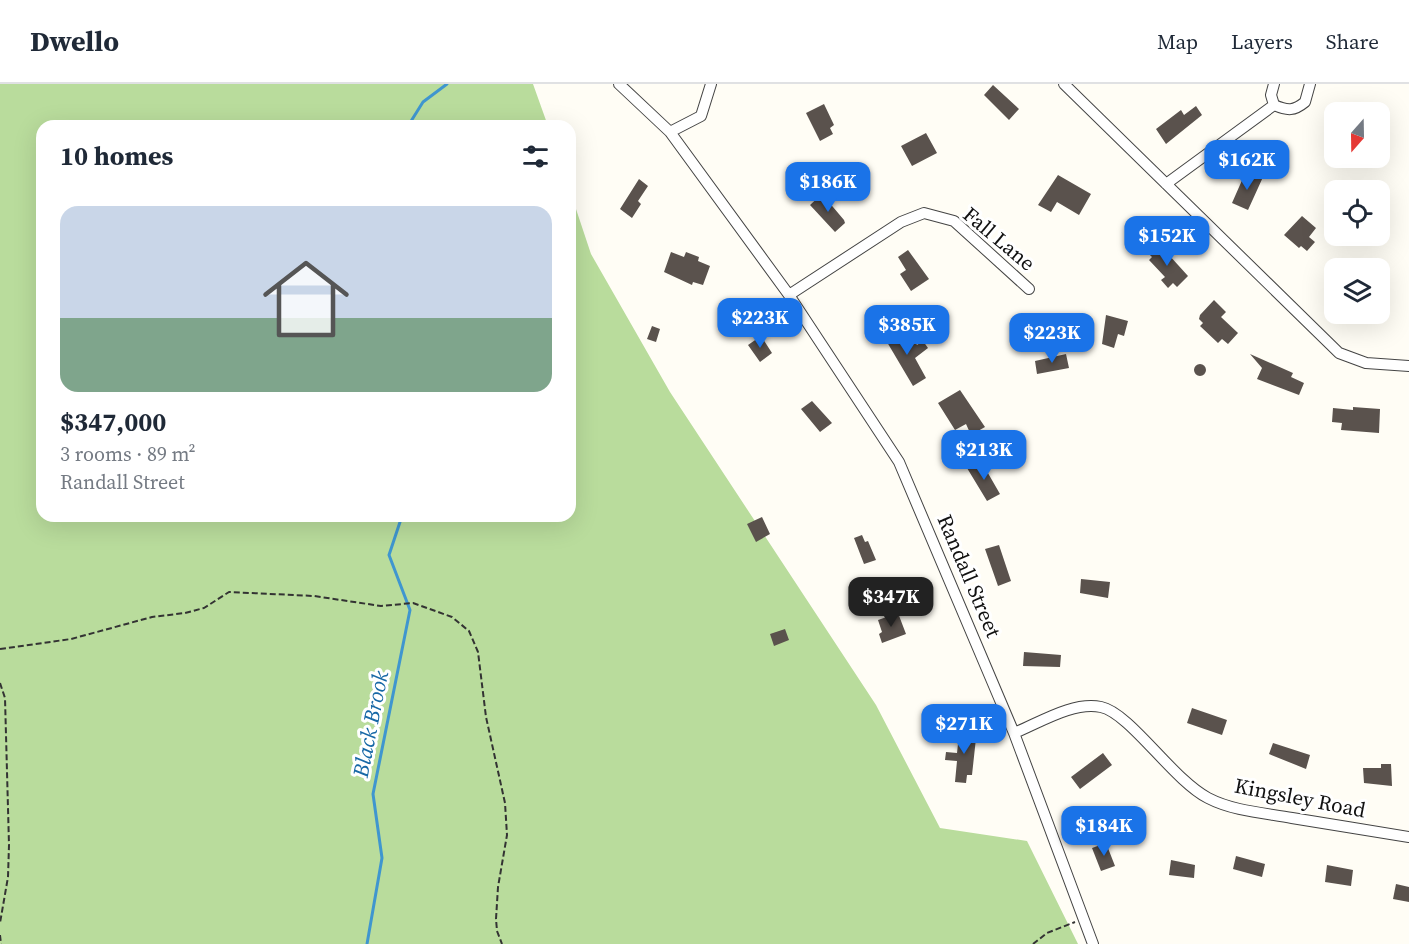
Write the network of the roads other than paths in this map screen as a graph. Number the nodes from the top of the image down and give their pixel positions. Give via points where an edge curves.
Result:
1 (619, 84) edge
2 (711, 84) edge
3 (1064, 84) edge
4 (1274, 84) edge
5 (1310, 84) edge
6 (1274, 105) junction
7 (670, 132) junction
8 (1166, 184) junction
9 (1029, 289) dead end
10 (789, 295) junction
11 (1409, 366) edge
12 (1014, 733) junction
13 (1409, 837) edge
14 (1093, 944) edge

1 - 7 street, Randall Street
2 - 7 street via 701,116
3 - 8 street
4 - 6 street
5 - 6 street via 1309,96 1299,107 1286,110
6 - 8 street
7 - 10 street, Randall Street
8 - 11 street via 1339,354 1366,363
9 - 10 street, Fall Lane via 954,221 924,213 901,222
10 - 12 street, Randall Street via 899,462
12 - 13 street, Kingsley Road via 1077,708 1093,706 1111,711 1179,776 1209,798 1254,812
12 - 14 street, Randall Street

